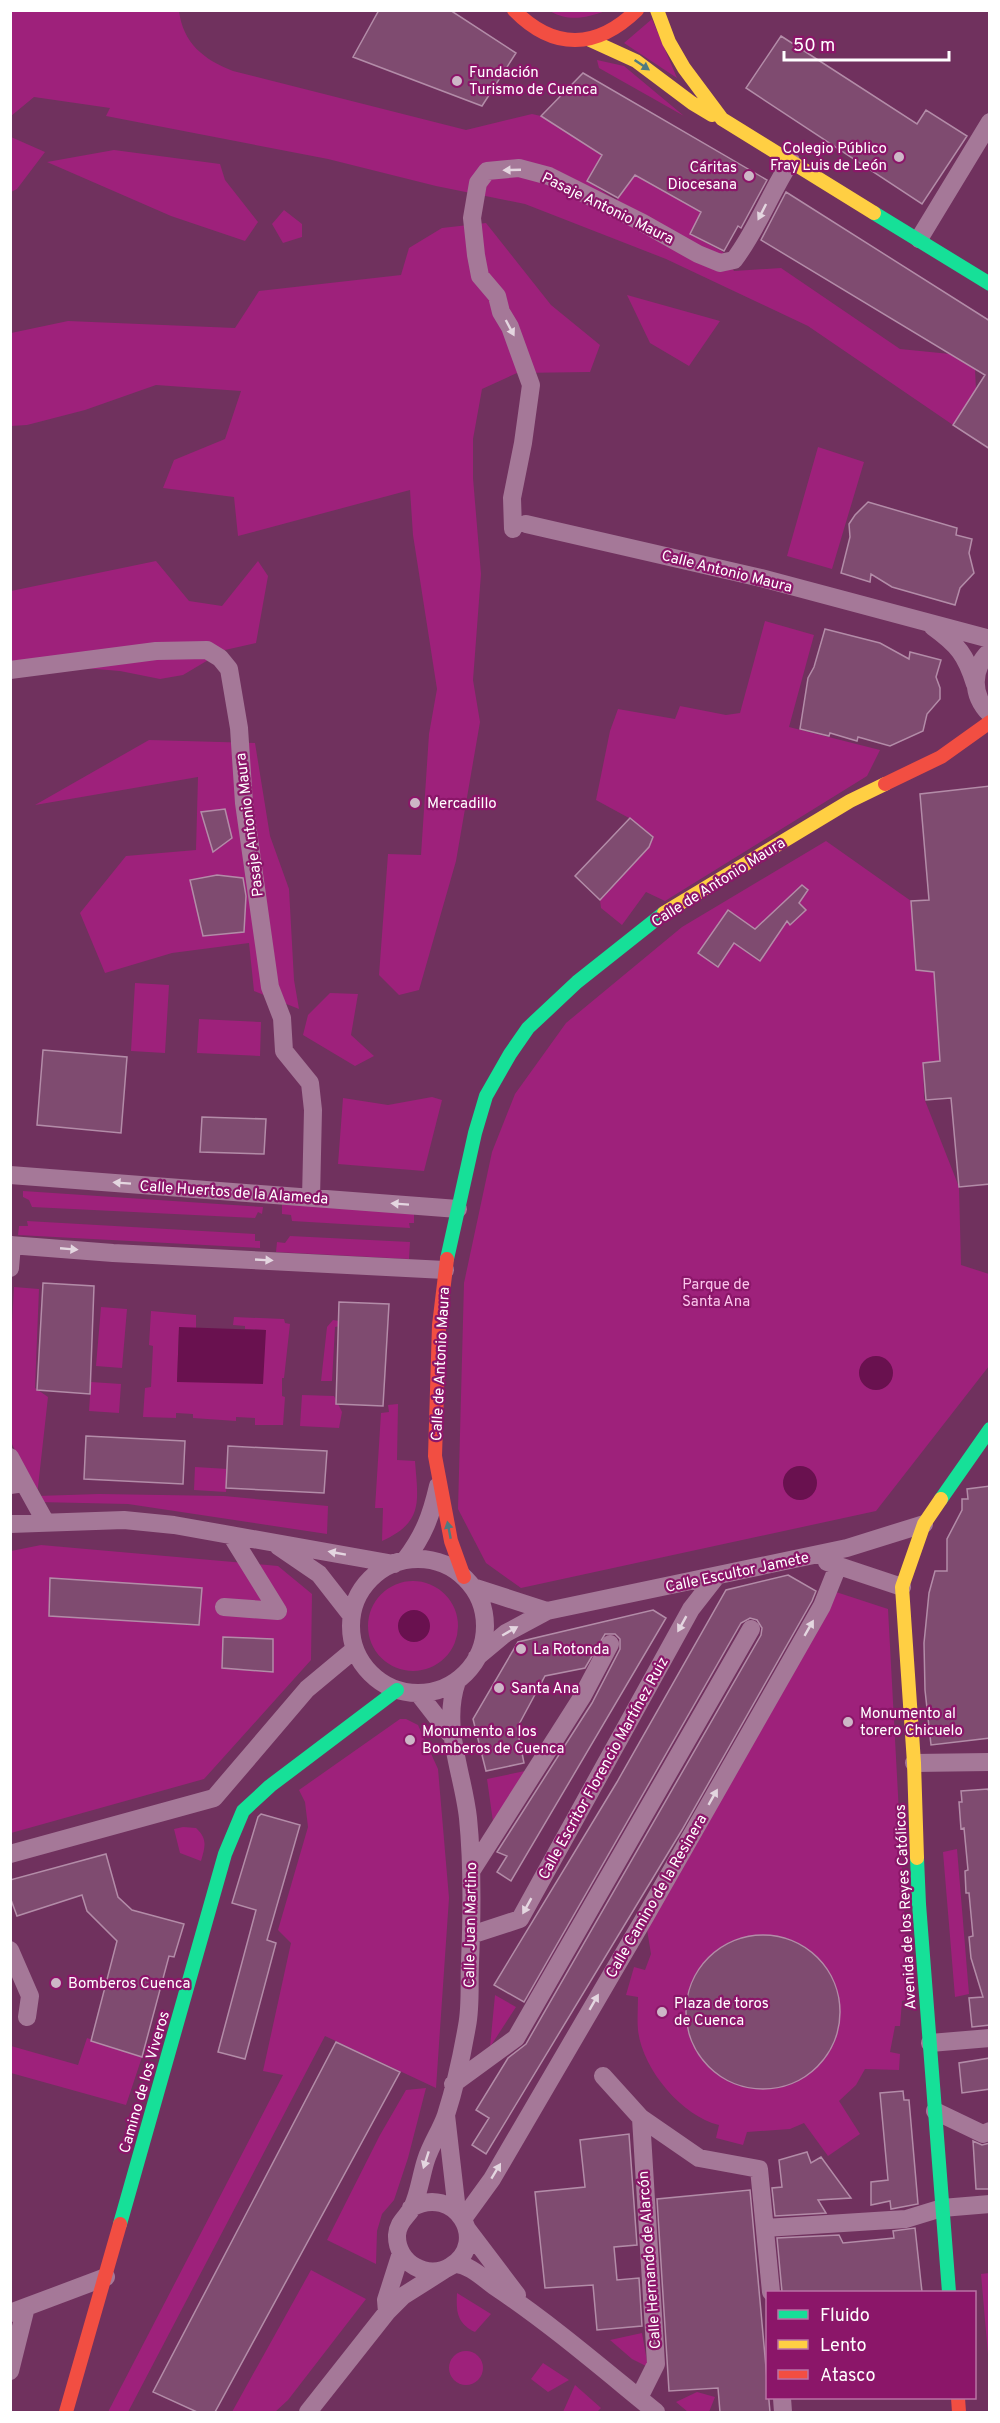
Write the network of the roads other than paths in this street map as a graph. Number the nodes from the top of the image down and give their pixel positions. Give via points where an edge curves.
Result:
1 (514, 10) edge
2 (637, 10) edge
3 (657, 10) edge
4 (590, 40) junction
5 (722, 119) junction
6 (990, 122) edge
7 (791, 161) junction
8 (919, 239) junction
9 (990, 284) edge
10 (520, 526) joint
11 (927, 622) junction
12 (990, 639) edge
13 (990, 651) edge
14 (10, 670) edge
15 (975, 684) junction
16 (990, 714) edge
17 (990, 722) edge
18 (10, 1175) edge
19 (311, 1198) junction
20 (458, 1209) junction
21 (11, 1245) edge
22 (10, 1268) edge
23 (445, 1270) junction
24 (990, 1430) edge
25 (10, 1457) edge
26 (439, 1481) junction
27 (17, 1484) edge
28 (45, 1521) junction
29 (10, 1524) edge
30 (924, 1524) junction
31 (231, 1534) junction
32 (274, 1544) junction
33 (808, 1556) junction
34 (400, 1562) junction
35 (838, 1566) junction
36 (716, 1577) junction
37 (468, 1582) junction
38 (902, 1587) junction
39 (224, 1606) dead end
40 (547, 1611) junction
41 (351, 1615) junction
42 (751, 1629) dead end
43 (610, 1644) dead end
44 (354, 1649) junction
45 (477, 1657) junction
46 (457, 1681) junction
47 (397, 1690) junction
48 (418, 1693) junction
49 (452, 1736) junction
50 (990, 1762) edge
51 (914, 1763) junction
52 (10, 1854) edge
53 (472, 1870) junction
54 (471, 1935) junction
55 (10, 1950) edge
56 (27, 2017) dead end
57 (990, 2038) edge
58 (930, 2043) junction
59 (603, 2076) dead end
60 (453, 2084) junction
61 (935, 2111) junction
62 (446, 2115) junction
63 (641, 2118) junction
64 (990, 2131) edge
65 (990, 2204) edge
66 (411, 2208) junction
67 (942, 2208) junction
68 (462, 2220) junction
69 (765, 2228) junction
70 (401, 2253) junction
71 (449, 2267) junction
72 (106, 2277) junction
73 (771, 2291) edge
74 (949, 2291) edge
75 (525, 2306) junction
76 (18, 2310) edge
77 (387, 2312) junction
78 (10, 2371) edge
79 (639, 2398) junction
80 (318, 2410) edge
81 (66, 2412) edge
82 (656, 2412) edge

1 - 4 street via 544,35 567,41
2 - 4 street via 621,27
3 - 5 street via 676,57
4 -> 5 street via 635,60 693,105
5 - 7 street
6 - 8 street
7 - 8 street
7 -> 10 street, Pasaje Antonio Maura via 746,245 734,260 720,262 549,177 519,168 487,171 478,183 472,218 480,276 497,296 531,385 512,498
8 - 9 street
10 - 11 street, Calle Antonio Maura via 761,578
11 - 12 street, Calle Antonio Maura
11 - 15 street, Calle Antonio Maura via 964,654
13 - 15 street via 977,669
14 - 19 street, Pasaje Antonio Maura via 156,651 207,650 229,669 270,987 282,1018 284,1051 310,1083
15 - 16 street, Calle Antonio Maura via 979,700
17 - 20 street, Calle de Antonio Maura via 941,758 850,801 659,916 576,982 528,1028 486,1096
19 -> 18 street, Calle Huertos de la Alameda
20 -> 19 street, Calle Huertos de la Alameda
20 - 23 street, Calle de Antonio Maura
21 - 22 street
21 -> 23 street
23 - 26 street, Calle de Antonio Maura via 435,1424
24 - 30 street, Avenida de los Reyes Católicos
25 - 27 street
26 - 34 street, Calle de Antonio Maura via 429,1522 417,1545
37 -> 26 street, Calle de Antonio Maura via 451,1541
27 - 28 street
28 - 29 street
28 - 31 street via 124,1520
30 - 33 street, Calle Escultor Jamete
30 - 38 street, Avenida de los Reyes Católicos
31 - 32 street
31 - 39 street via 278,1611
34 -> 32 street
32 - 41 street via 319,1574
33 - 35 street
33 - 36 street, Calle Escultor Jamete
34 - 37 street via 422,1559 443,1563
34 - 41 street via 381,1570 365,1585
35 - 38 street
68 -> 35 street, Calle Camino de la Resinera via 492,2178 645,1917 822,1606
36 - 40 street, Calle Escultor Jamete
36 -> 54 street, Calle Escritor Florencio Martínez Ruiz via 691,1609 520,1918
37 - 40 street, Calle Escultor Jamete
37 - 45 street via 480,1601 485,1623
38 - 51 street, Avenida de los Reyes Católicos
45 -> 40 street, Calle Escultor Jamete via 506,1633
41 - 44 street
42 - 60 street via 516,2038
43 - 53 street via 582,1696
44 - 47 street via 368,1671
44 - 52 street via 308,1689 214,1798
45 - 46 street
46 - 48 street via 438,1690
46 - 49 street, Calle Juan Martino via 451,1705
47 - 48 street
47 - 72 street, Camino de los Viveros via 243,1811 225,1854
48 - 49 street, Calle Juan Martino
49 - 53 street, Calle Juan Martino via 465,1795
50 - 51 street
51 - 58 street, Avenida de los Reyes Católicos via 919,1904
53 - 54 street, Calle Juan Martino
54 - 60 street, Calle Juan Martino via 467,2025
55 - 56 street via 30,1996
57 - 58 street
58 - 61 street, Avenida de los Reyes Católicos
59 - 63 street
60 - 62 street, Calle Juan Martino
61 - 64 street via 983,2134
61 - 67 street, Avenida de los Reyes Católicos
62 -> 66 street, Calle Juan Martino
62 - 68 street, Calle Juan Martino
63 - 69 street via 699,2158 759,2169
63 - 79 street, Calle Hernando de Alarcón via 656,2364
65 - 67 street
66 - 68 street via 435,2201
66 - 70 street via 397,2232
67 - 69 street via 906,2219
67 - 74 street, Avenida de los Reyes Católicos
68 - 71 street via 468,2237 464,2252
68 - 75 street
69 - 73 street
70 - 71 street via 412,2265 427,2272
70 - 77 street via 386,2300
71 - 75 street via 460,2264
71 - 77 street via 403,2296
72 - 76 street
72 - 81 street, Camino de los Viveros
75 - 79 street
76 - 78 street
77 - 80 street
79 - 82 street

